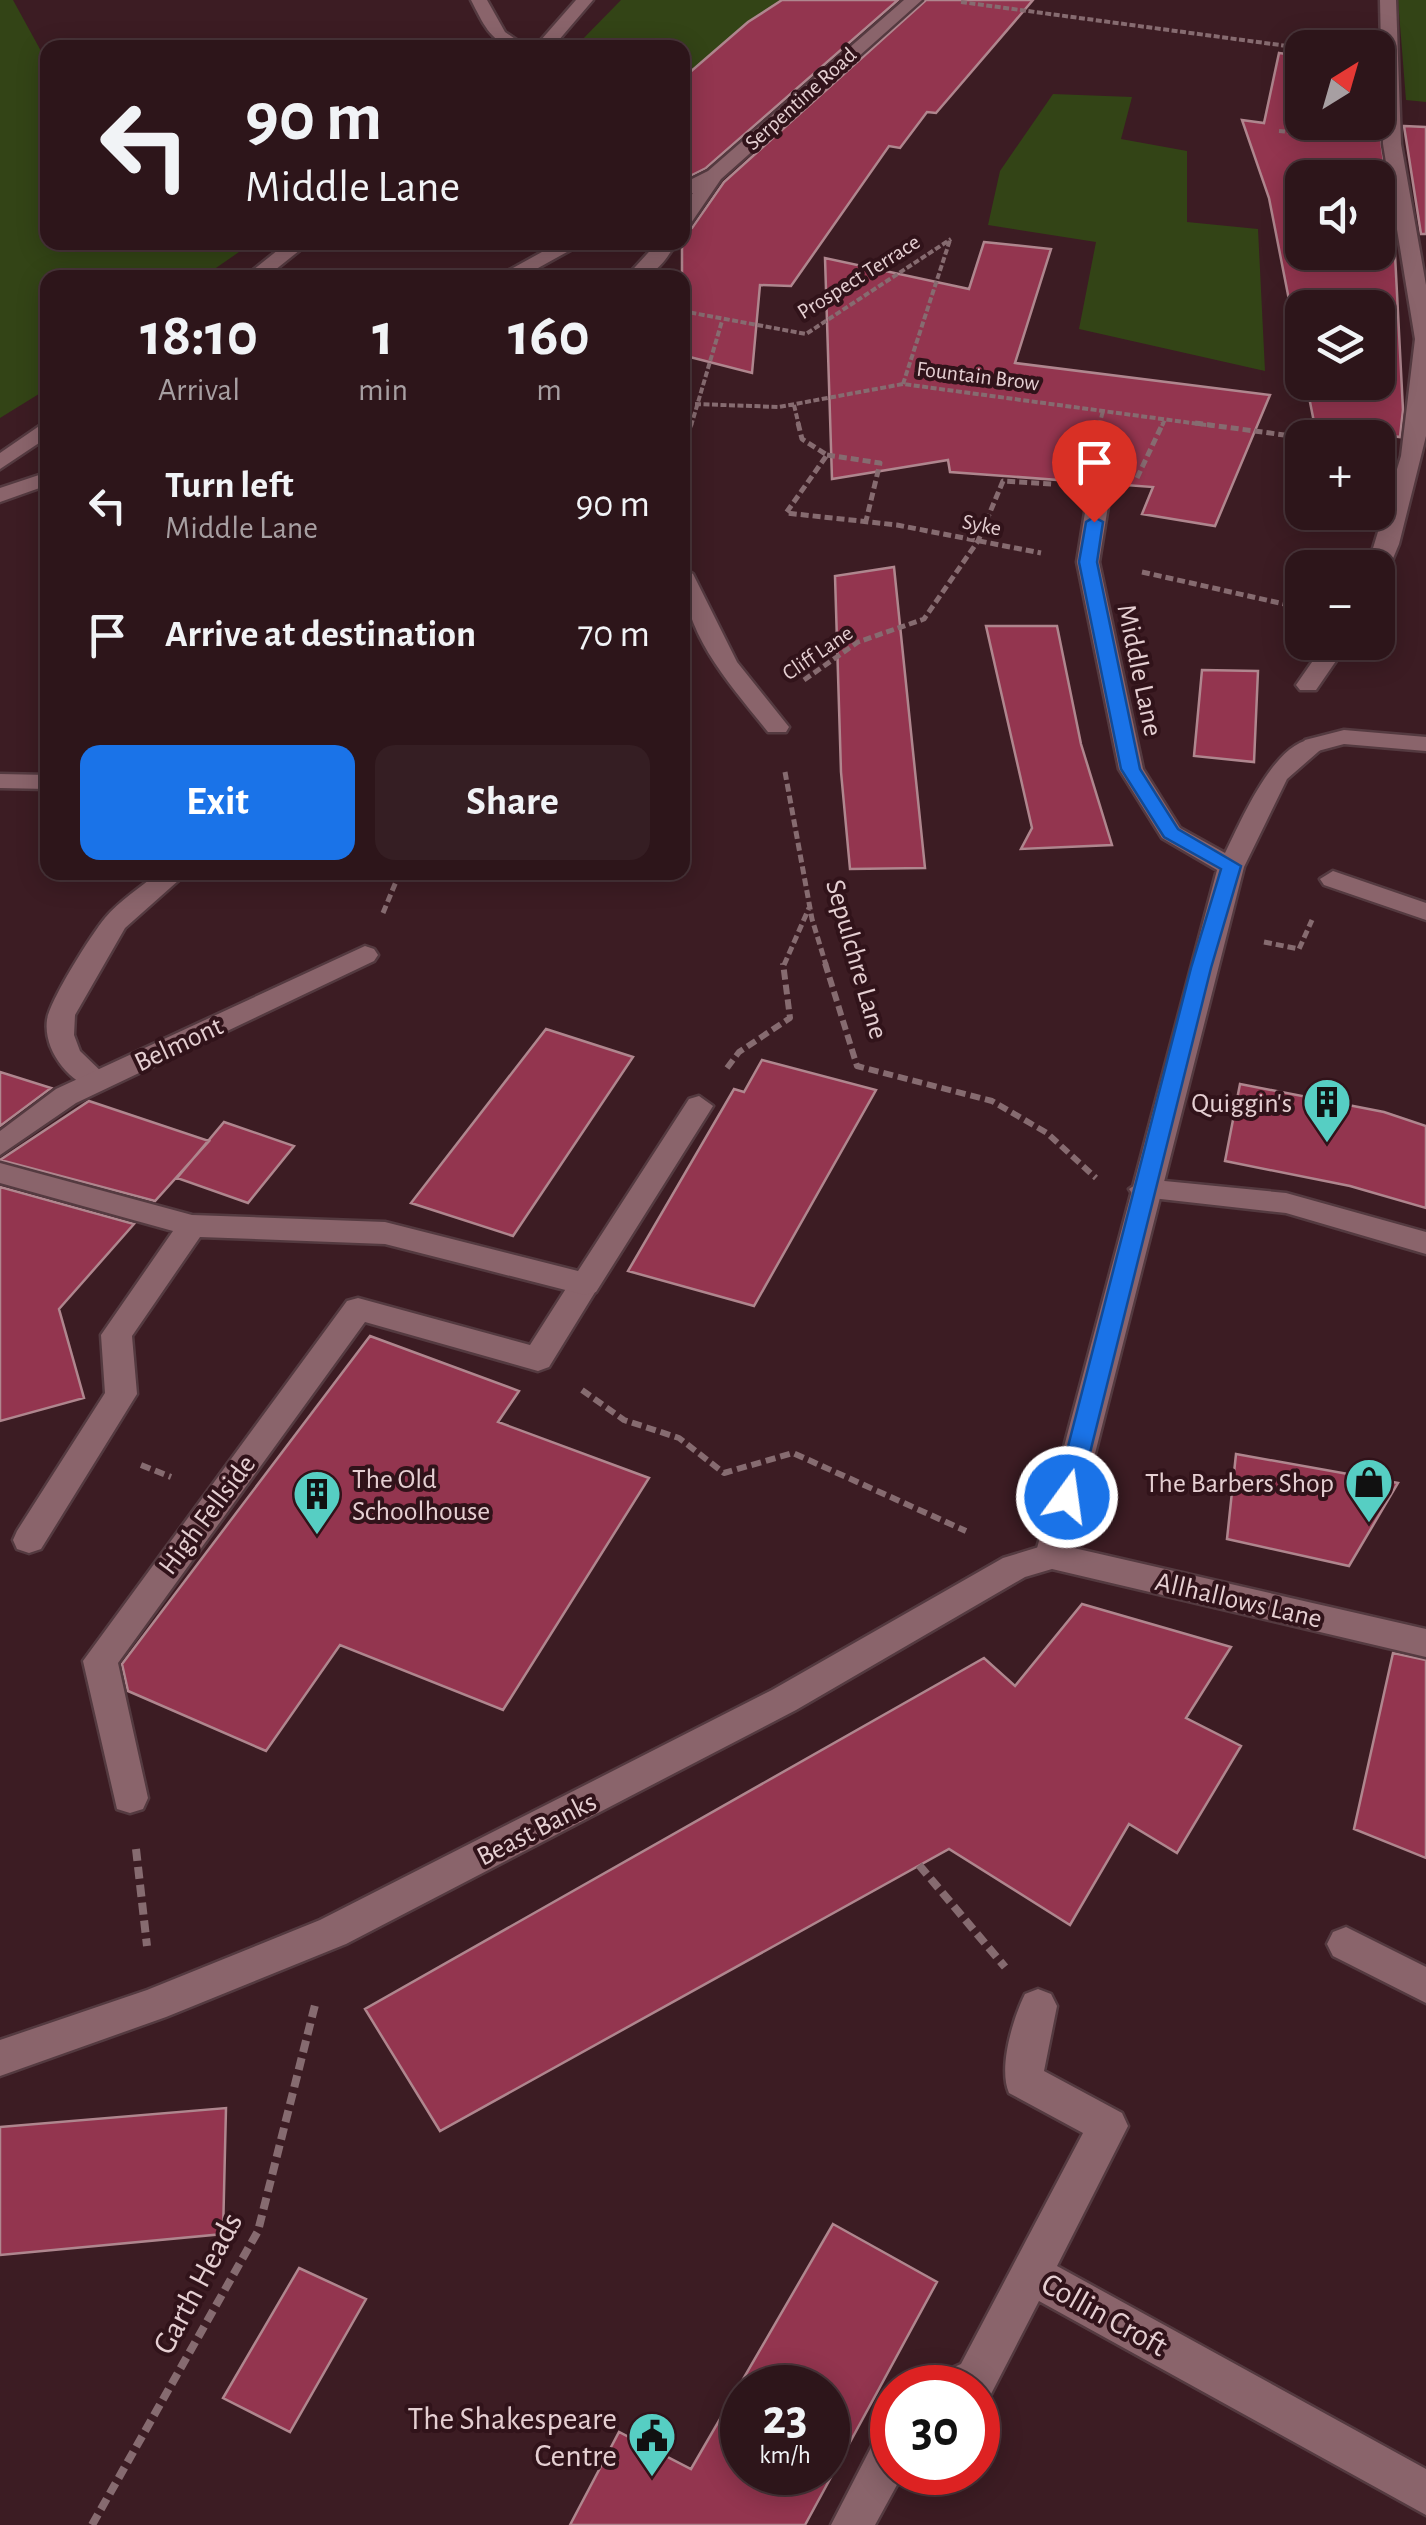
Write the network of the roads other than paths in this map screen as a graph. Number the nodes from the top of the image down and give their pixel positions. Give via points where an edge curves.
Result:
1 (479, 0) edge
2 (585, 0) edge
3 (914, 0) edge
4 (1388, 0) edge
5 (506, 40) edge
6 (549, 40) edge
7 (715, 175) junction
8 (690, 186) edge
9 (690, 211) edge
10 (290, 250) edge
11 (560, 250) edge
12 (663, 250) edge
13 (263, 270) edge
14 (520, 270) edge
15 (644, 270) edge
16 (40, 432) edge
17 (0, 463) edge
18 (40, 482) edge
19 (0, 495) edge
20 (1098, 500) road end
21 (1386, 550) edge
22 (690, 590) edge
23 (1325, 660) edge
24 (1308, 684) dead end
25 (777, 727) road end
26 (1426, 744) edge
27 (2, 781) edge
28 (40, 782) edge
29 (1232, 866) junction
30 (1333, 879) dead end
31 (166, 880) edge
32 (1426, 912) edge
33 (365, 956) dead end
34 (96, 1081) junction
35 (698, 1106) road end
36 (0, 1145) edge
37 (0, 1172) edge
38 (1141, 1202) junction
39 (192, 1226) junction
40 (1426, 1243) edge
41 (584, 1284) junction
42 (29, 1540) dead end
43 (1052, 1556) junction
44 (1426, 1643) edge
45 (130, 1798) road end
46 (1346, 1944) dead end
47 (1426, 1986) edge
48 (1038, 2006) road end
49 (0, 2058) edge
50 (1030, 2274) junction
51 (983, 2365) edge
52 (870, 2491) edge
53 (1426, 2492) edge
54 (852, 2523) edge

1 - 5 street
2 - 6 street
3 - 7 street, Serpentine Road
4 - 21 street via 1391,142 1425,342 1424,394
7 - 8 street, Serpentine Road
7 - 9 street
10 - 13 street
11 - 14 street
12 - 15 street
16 - 17 street
18 - 19 street
20 - 29 street, Middle Lane via 1088,562 1130,769 1171,833
22 - 25 street via 726,664
23 - 24 street
26 - 29 street via 1344,738 1314,744 1277,776
27 - 28 street
29 - 38 street
30 - 32 street
31 - 34 street via 115,923 61,1015 68,1056
33 - 34 street, Belmont
34 - 36 street, Belmont
35 - 41 street, High Fellside
37 - 39 street
38 - 40 street via 1286,1204
38 - 43 street
39 - 41 street via 386,1233
39 - 42 street via 116,1335 121,1394
41 - 45 street, High Fellside via 538,1359 358,1309 100,1661
43 - 44 street, Allhallows Lane
43 - 49 street, Beast Banks via 1015,1567 784,1700 333,1932
46 - 47 street
48 - 50 street, Collin Croft via 1023,2080 1108,2126
50 - 51 street
50 - 53 street, Collin Croft
52 - 54 street

